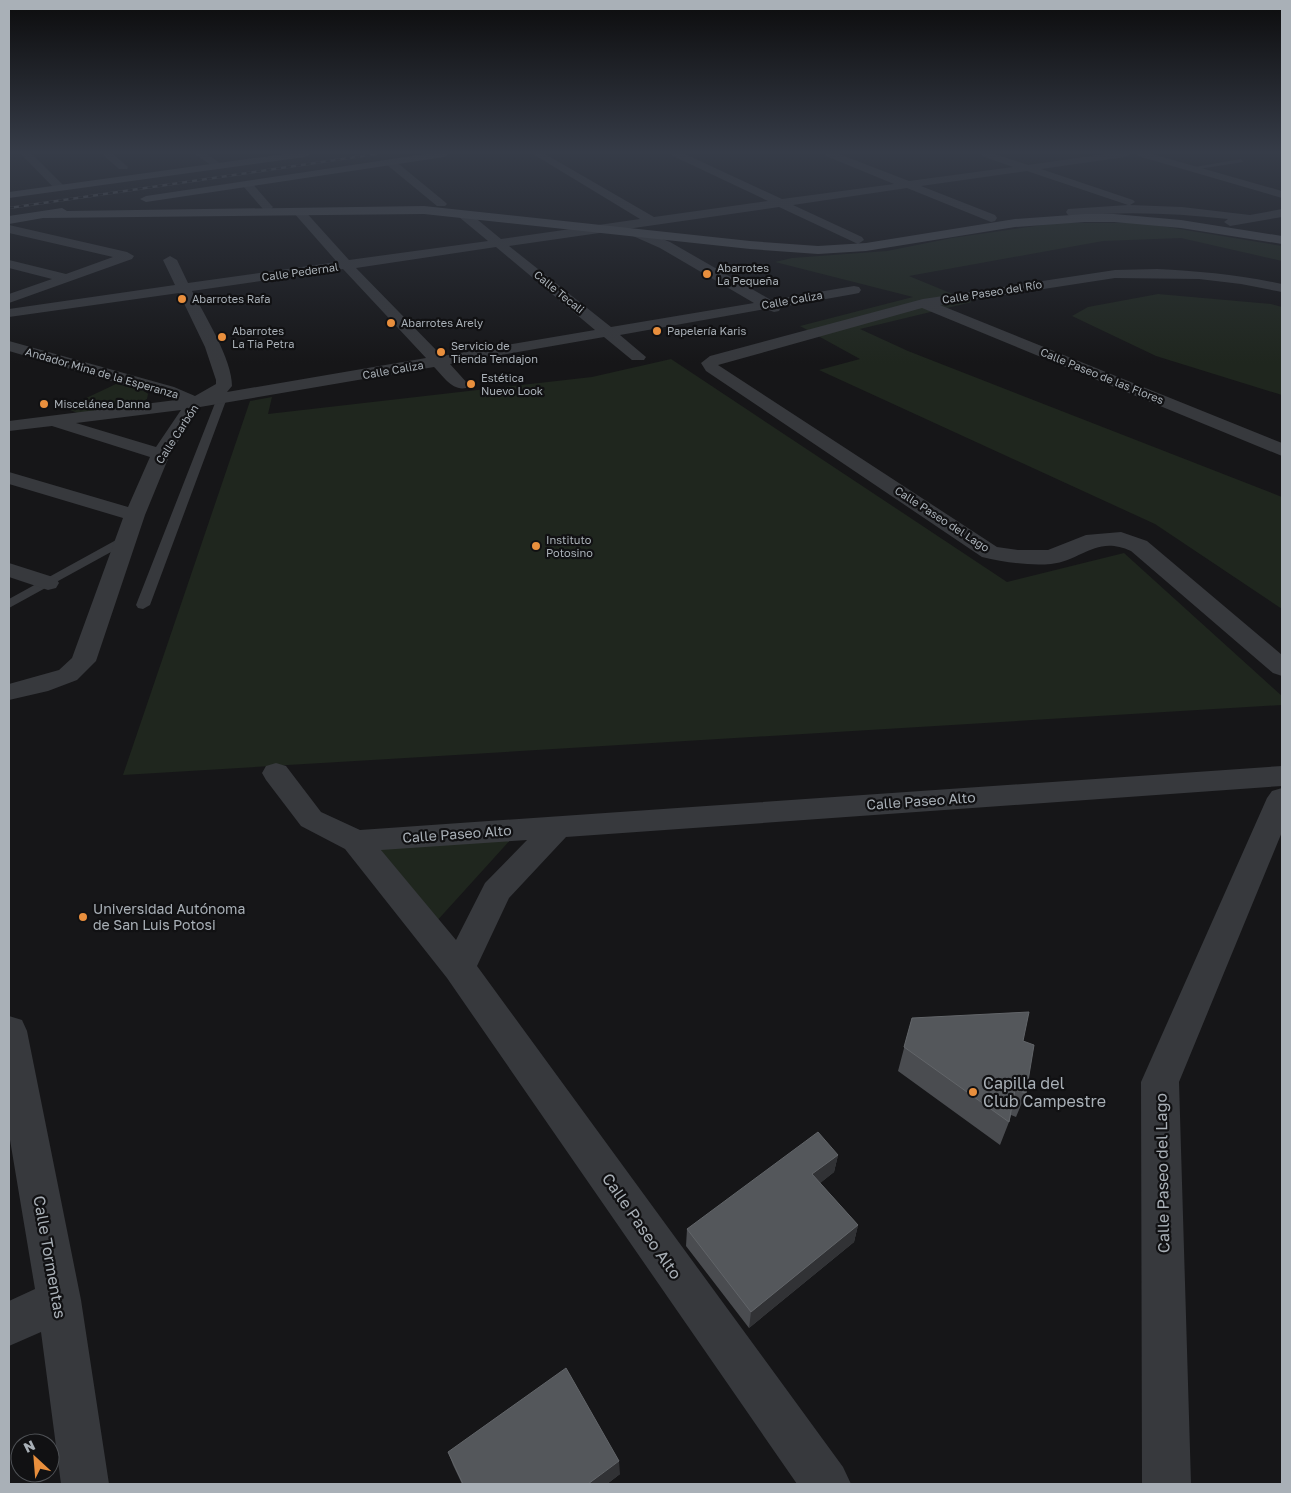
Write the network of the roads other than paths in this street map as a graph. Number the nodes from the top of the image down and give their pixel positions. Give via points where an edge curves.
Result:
1 (309, 224) edge
2 (475, 224) edge
3 (553, 224) edge
4 (594, 224) edge
5 (649, 224) edge
6 (823, 224) edge
7 (957, 224) edge
8 (1011, 224) edge
9 (1177, 224) edge
10 (1224, 224) edge
11 (9, 229) edge
12 (603, 229) junction
13 (635, 229) junction
14 (1282, 234) edge
15 (858, 240) junction
16 (1282, 240) edge
17 (500, 244) junction
18 (170, 260) dead end
19 (9, 264) edge
20 (347, 266) junction
21 (67, 278) junction
22 (184, 288) junction
23 (1282, 288) edge
24 (854, 290) dead end
25 (9, 301) edge
26 (923, 303) junction
27 (767, 304) junction
28 (34, 310) junction
29 (9, 313) edge
30 (783, 314) dead end
31 (610, 332) junction
32 (9, 346) edge
33 (638, 358) dead end
34 (439, 362) junction
35 (709, 363) joint
36 (460, 384) dead end
37 (222, 398) junction
38 (194, 403) junction
39 (49, 421) junction
40 (9, 426) edge
41 (1282, 450) edge
42 (161, 454) junction
43 (9, 478) edge
44 (135, 515) junction
45 (127, 538) junction
46 (9, 570) edge
47 (48, 583) junction
48 (9, 604) edge
49 (143, 605) dead end
50 (1282, 668) edge
51 (9, 693) edge
52 (276, 773) dead end
53 (1282, 776) edge
54 (1282, 798) edge
55 (559, 826) junction
56 (356, 841) junction
57 (459, 968) junction
58 (9, 1031) edge
59 (59, 1300) junction
60 (9, 1324) edge
61 (85, 1484) edge
62 (826, 1484) edge
63 (1166, 1484) edge

1 - 20 street
2 - 17 street, Calle Tecali
3 - 12 main road
4 - 13 main road
5 - 13 street, Calle Pedernal
6 - 15 street
7 - 15 main road
8 - 13 main road via 866,247 818,250
9 - 16 main road
10 - 14 main road
11 - 21 street via 127,256
12 - 13 street, Calle Pedernal
12 - 17 street, Calle Pedernal
13 - 15 main road via 767,240
13 - 27 street
17 - 20 street, Calle Pedernal
17 - 31 street, Calle Tecali
18 - 22 street, Calle Carbón
19 - 21 street
20 - 22 street, Calle Pedernal
20 - 34 street
21 - 25 street
22 - 28 street, Calle Pedernal
22 - 38 street, Calle Carbón via 213,347 224,380 224,386 217,392
23 - 26 street, Calle Paseo del Río via 1214,277 1115,274
24 - 27 street, Calle Caliza
25 - 28 street
26 - 35 street, Calle Paseo del Río
26 - 41 street, Calle Paseo de las Flores
27 - 30 street
27 - 31 street, Calle Caliza
28 - 29 street, Calle Pedernal
31 - 33 street, Calle Tecali
31 - 34 street, Calle Caliza
32 - 38 street, Andador Mina de la Esperanza via 174,393
34 - 36 street
34 - 37 street, Calle Caliza
35 - 50 street, Calle Paseo del Lago via 990,552 1018,557 1051,557 1094,540 1121,538 1139,546
37 - 38 street, Calle Caliza
37 - 49 lane
38 - 39 street, Calle Caliza
38 - 42 street, Calle Carbón
39 - 40 street, Calle Caliza
39 - 42 street, Calle Caliza
42 - 44 street, Calle Carbón
43 - 44 street
44 - 45 street, Calle Carbón
45 - 47 lane
45 - 51 street, Calle Carbón via 83,661 68,675
46 - 47 street
47 - 48 lane
52 - 56 street, Calle Paseo Alto via 311,819
53 - 55 street, Calle Paseo Alto
54 - 63 street, Calle Paseo del Lago via 1160,1082
55 - 56 street, Calle Paseo Alto
55 - 57 street via 496,891
56 - 57 street, Calle Paseo Alto
57 - 62 street, Calle Paseo Alto
58 - 59 street, Calle Tormentas
59 - 60 street
59 - 61 street, Calle Tormentas

